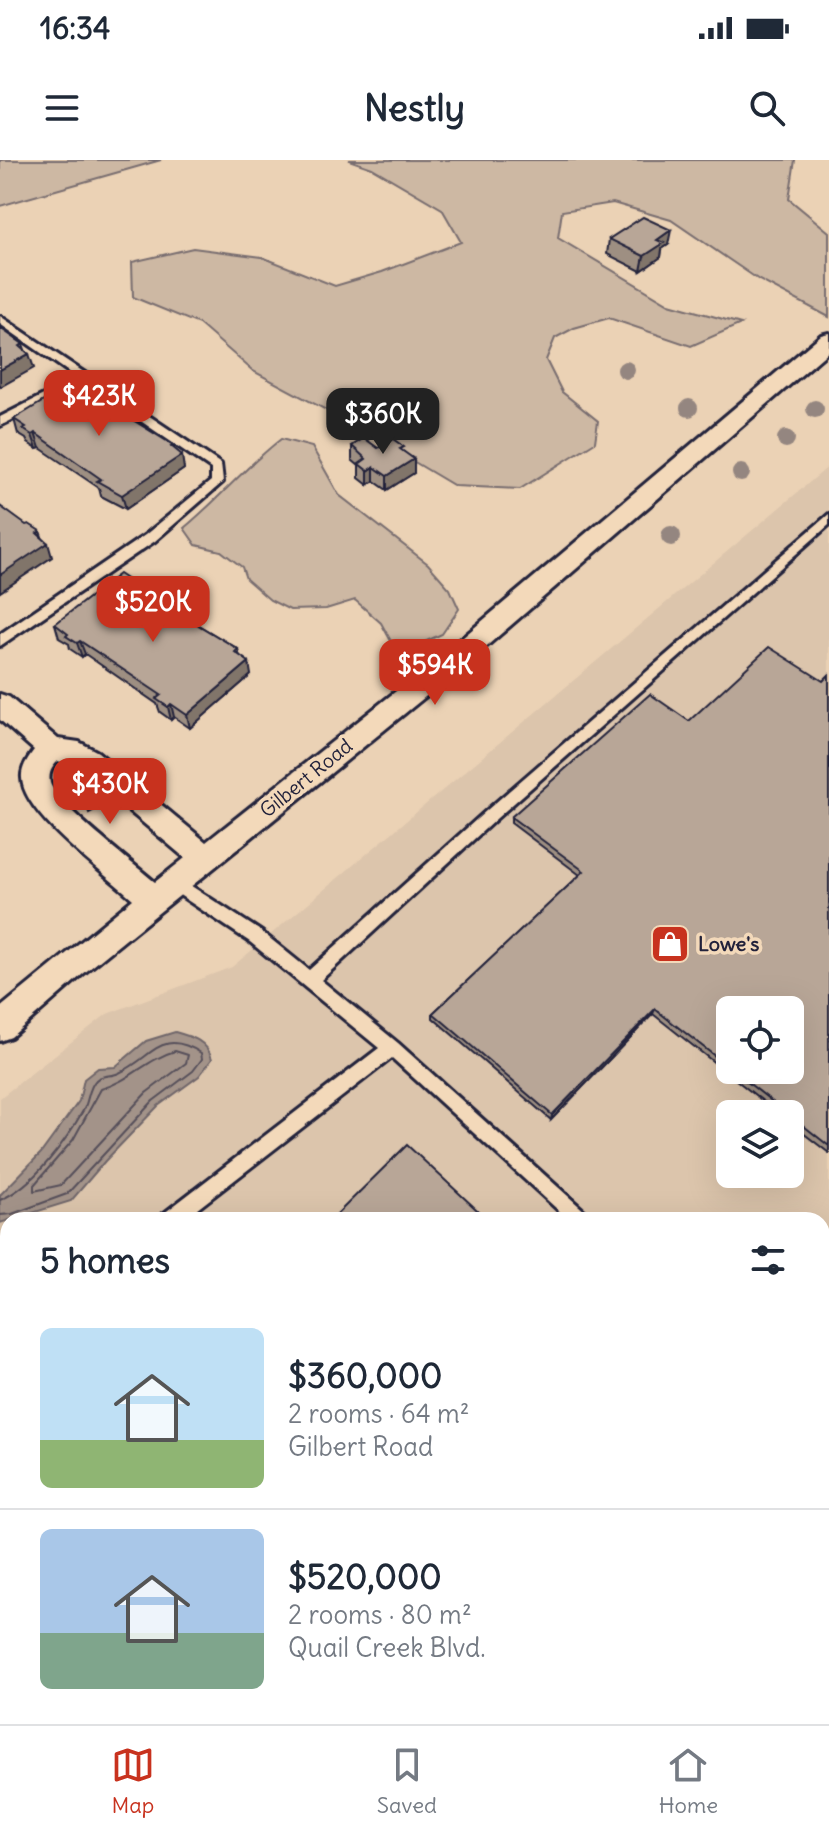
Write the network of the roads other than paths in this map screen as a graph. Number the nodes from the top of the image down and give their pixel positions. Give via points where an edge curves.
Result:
1 (0, 319) edge
2 (825, 350) edge
3 (83, 379) junction
4 (0, 422) edge
5 (829, 518) edge
6 (0, 641) edge
7 (0, 704) edge
8 (52, 750) junction
9 (205, 858) junction
10 (164, 891) junction
11 (309, 980) junction
12 (0, 1027) edge
13 (392, 1048) junction
14 (179, 1212) edge
15 (573, 1212) edge

1 - 3 lane
2 - 9 street, Gilbert Road via 458,656
3 - 4 lane
3 - 6 lane via 217,467 217,482 150,538
5 - 11 lane
7 - 8 street
8 - 9 street via 69,750 88,760
8 - 10 street via 35,770 42,798
9 - 10 street, Gilbert Road
10 - 11 lane via 256,937
10 - 12 street, Gilbert Road
11 - 13 lane
13 - 14 lane
13 - 15 lane

